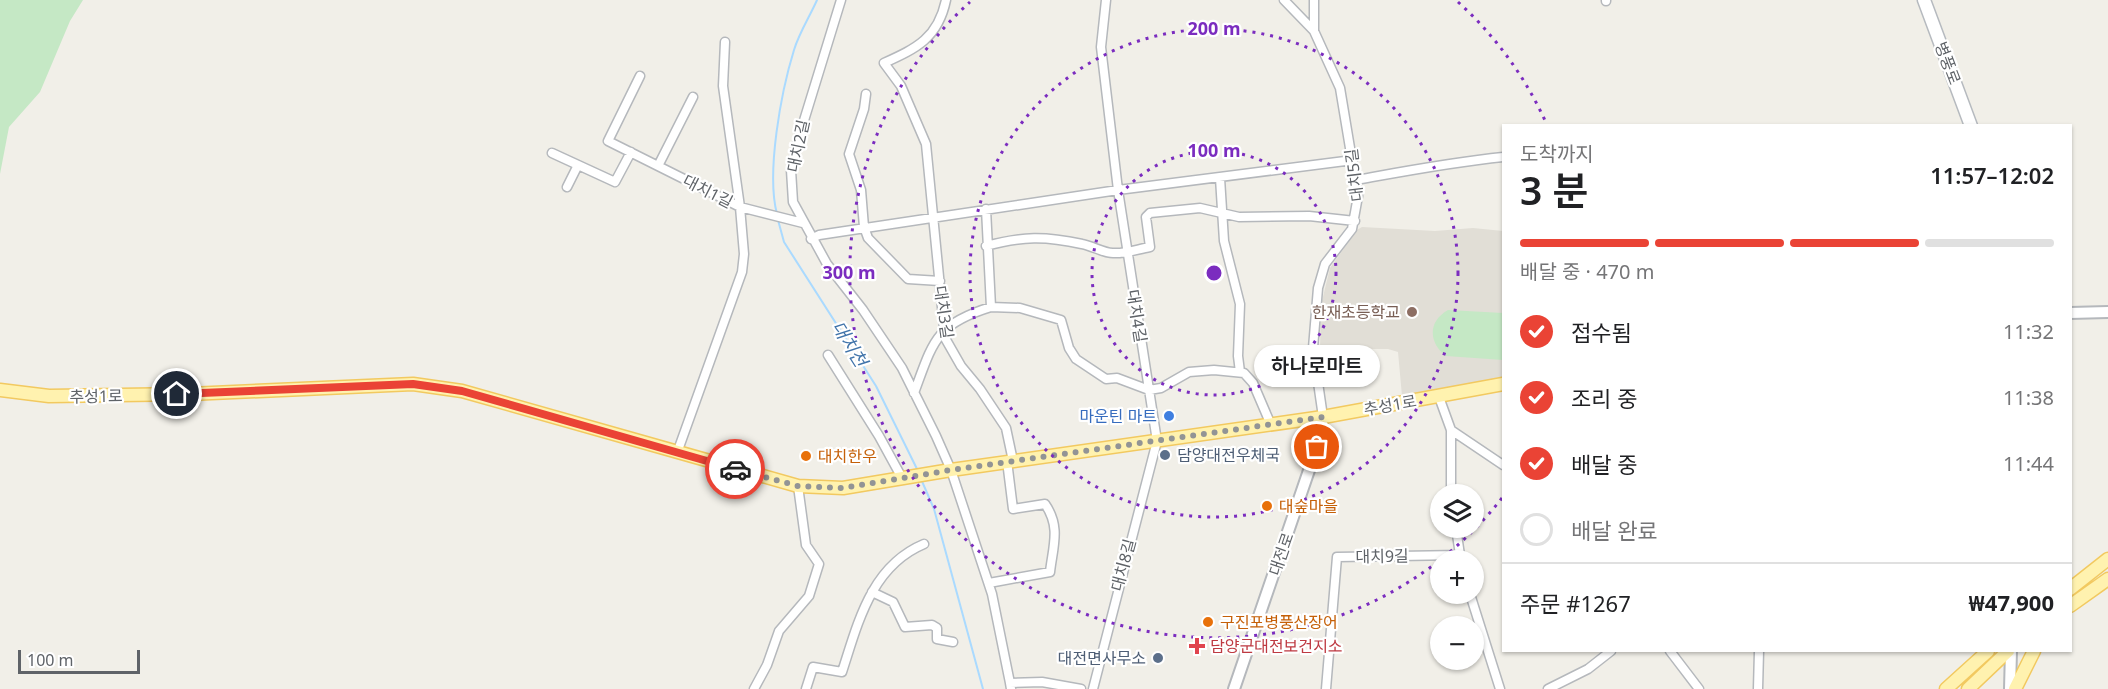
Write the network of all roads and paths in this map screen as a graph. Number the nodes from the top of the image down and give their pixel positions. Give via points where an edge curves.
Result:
1 (841, 0) edge
2 (946, 0) edge
3 (1106, 0) edge
4 (1284, 0) edge
5 (1314, 0) edge
6 (1924, 0) edge
7 (1314, 31) junction
8 (725, 42) dead end
9 (640, 76) dead end
10 (866, 93) dead end
11 (693, 97) dead end
12 (1970, 124) edge
13 (631, 152) junction
14 (552, 153) dead end
15 (1502, 157) edge
16 (1353, 160) junction
17 (578, 165) junction
18 (658, 166) junction
19 (1220, 178) junction
20 (1356, 180) junction
21 (567, 187) dead end
22 (1118, 190) junction
23 (740, 207) junction
24 (986, 209) junction
25 (1221, 212) junction
26 (933, 216) junction
27 (1355, 221) junction
28 (803, 224) junction
29 (864, 227) junction
30 (811, 239) junction
31 (986, 246) junction
32 (1127, 252) junction
33 (940, 281) junction
34 (991, 306) junction
35 (2108, 312) edge
36 (2072, 313) edge
37 (944, 328) junction
38 (828, 355) dead end
39 (1240, 372) junction
40 (1502, 384) edge
41 (0, 390) edge
42 (1149, 390) junction
43 (914, 393) junction
44 (1439, 397) junction
45 (1323, 417) junction
46 (1271, 425) junction
47 (1451, 430) junction
48 (1157, 441) junction
49 (677, 453) junction
50 (1010, 461) junction
51 (1502, 464) edge
52 (951, 470) junction
53 (902, 478) junction
54 (1451, 484) edge
55 (798, 486) junction
56 (924, 544) dead end
57 (1430, 558) edge
58 (2108, 560) edge
59 (2108, 579) edge
60 (989, 583) junction
61 (2073, 586) edge
62 (872, 592) junction
63 (1473, 604) edge
64 (2072, 605) edge
65 (953, 642) dead end
66 (1610, 652) edge
67 (1671, 652) edge
68 (1759, 652) edge
69 (1982, 652) edge
70 (1987, 652) edge
71 (2009, 652) edge
72 (2010, 652) edge
73 (2034, 652) edge
74 (1975, 662) junction
75 (1010, 686) edge
76 (754, 689) edge
77 (806, 689) edge
78 (1081, 689) edge
79 (1093, 689) edge
80 (1234, 689) edge
81 (1326, 689) edge
82 (1500, 689) edge
83 (1548, 689) edge
84 (1699, 689) edge
85 (1758, 689) edge
86 (1946, 689) edge
87 (1968, 689) edge
88 (2010, 689) edge
89 (2015, 689) edge

1 - 28 street, 대치2길 via 791,170 793,202
2 - 26 street, 대치3길 via 943,15 919,47 884,63 901,86 926,144
3 - 22 street, 대치4길 via 1100,40
4 - 7 street
5 - 7 street, 대치5길
6 - 12 main road, 병풍로
7 - 16 street, 대치5길 via 1340,88
8 - 23 street via 723,86
9 - 13 street, 대치1길 via 608,141
10 - 29 street via 849,154 861,190
11 - 18 street
13 - 17 street via 615,182
13 - 18 street, 대치1길
14 - 17 street
15 - 20 street via 1428,165
16 - 19 street
16 - 20 street, 대치5길
17 - 21 street
18 - 23 street, 대치1길
19 - 22 street
19 - 25 street
20 - 27 street, 대치5길
22 - 24 street
22 - 32 street, 대치4길
23 - 28 street
23 - 49 street, 대치1길 via 742,272
24 - 26 street
24 - 31 street
25 - 27 street via 1239,217 1309,216
25 - 32 street via 1200,208 1150,213 1146,217 1150,247
25 - 39 street via 1226,256 1240,304
26 - 29 street
26 - 33 street, 대치3길
27 - 45 street, 대치5길 via 1347,238 1325,264 1317,295 1313,348
28 - 30 street, 대치2길
29 - 30 street via 819,234
29 - 33 street via 868,238 908,279
30 - 43 street, 대치2길 via 870,320
31 - 32 street via 1018,237 1050,238 1110,253
31 - 34 street
32 - 42 street, 대치4길
33 - 37 street, 대치3길
34 - 37 street
34 - 42 street via 1020,308 1061,320 1069,348 1088,369 1106,379 1117,378
35 - 36 street
37 - 43 street via 929,353
37 - 50 street, 대치3길 via 945,338 961,366 1006,428
38 - 53 street
39 - 42 street via 1189,372 1161,388
39 - 46 street via 1253,383
40 - 44 main road, 추성1로
41 - 49 main road, 추성1로 via 49,396 190,394 413,384 462,391
42 - 48 street, 대치4길
43 - 52 street, 대치2길
44 - 45 main road, 추성1로
44 - 47 street
45 - 46 main road, 추성1로
45 - 80 street, 대전로 via 1317,447
46 - 48 main road, 추성1로
47 - 51 street
47 - 54 street
48 - 50 main road, 추성1로
48 - 79 street, 대치8길
49 - 55 main road, 추성1로
50 - 52 main road, 추성1로
50 - 60 street, 대치3길 via 1013,509 1045,504 1054,520 1055,544 1050,572
52 - 53 main road, 추성1로
52 - 60 street
53 - 55 main road, 추성1로 via 843,488
55 - 76 street via 806,545 819,564 809,596 778,631
56 - 62 street via 910,550
57 - 81 street, 대치9길 via 1337,557
58 - 61 main road
59 - 64 main road
60 - 75 street
62 - 65 street via 892,602 905,627 932,626 937,628 937,639
62 - 77 street via 864,604 842,672 813,668
63 - 82 street
66 - 83 street via 1588,669
67 - 84 street
68 - 85 street
69 - 74 main road
70 - 74 main road
71 - 87 main road
72 - 88 street
73 - 89 main road
74 - 86 main road
75 - 78 street via 1042,682

